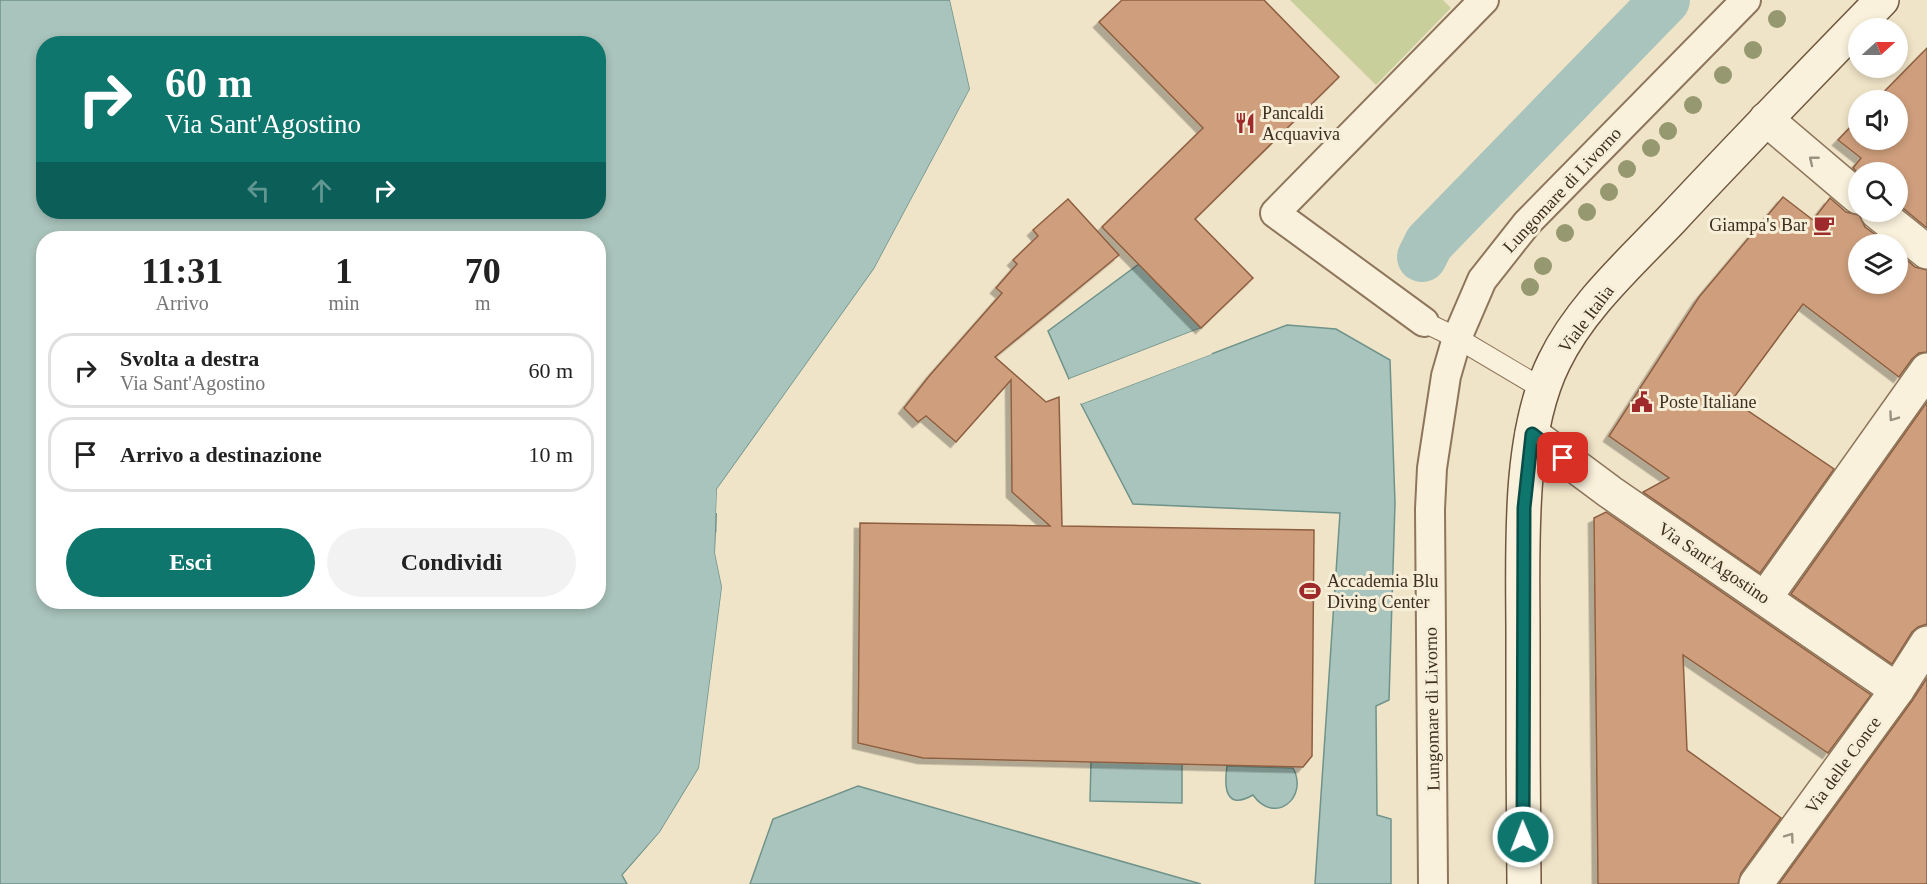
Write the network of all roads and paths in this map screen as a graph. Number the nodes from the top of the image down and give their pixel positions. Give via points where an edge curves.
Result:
1 (1484, 0) edge
2 (1746, 0) edge
3 (1882, 0) edge
4 (1766, 119) junction
5 (1848, 189) edge
6 (1890, 222) edge
7 (1927, 252) edge
8 (1424, 322) joint
9 (1457, 338) junction
10 (1927, 370) edge
11 (1543, 389) junction
12 (1532, 434) junction
13 (1765, 598) junction
14 (1927, 643) edge
15 (1898, 690) junction
16 (1433, 884) edge
17 (1524, 884) edge
18 (1756, 884) edge

1 - 8 street via 1275,213
2 - 9 street, Lungomare di Livorno via 1527,223 1482,280
3 - 4 street, Viale Italia
5 -> 4 street
4 - 11 street, Viale Italia via 1573,329
6 - 7 street
8 - 9 lane
9 - 11 lane
9 - 16 street, Lungomare di Livorno via 1446,376 1435,445 1430,509
10 -> 13 street
11 - 12 street, Viale Italia
12 - 13 street, Via Sant'Agostino
12 - 17 street, Viale Italia via 1524,508
13 - 15 street, Via Sant'Agostino
14 - 15 street, Via delle Conce
18 -> 15 street, Via delle Conce

